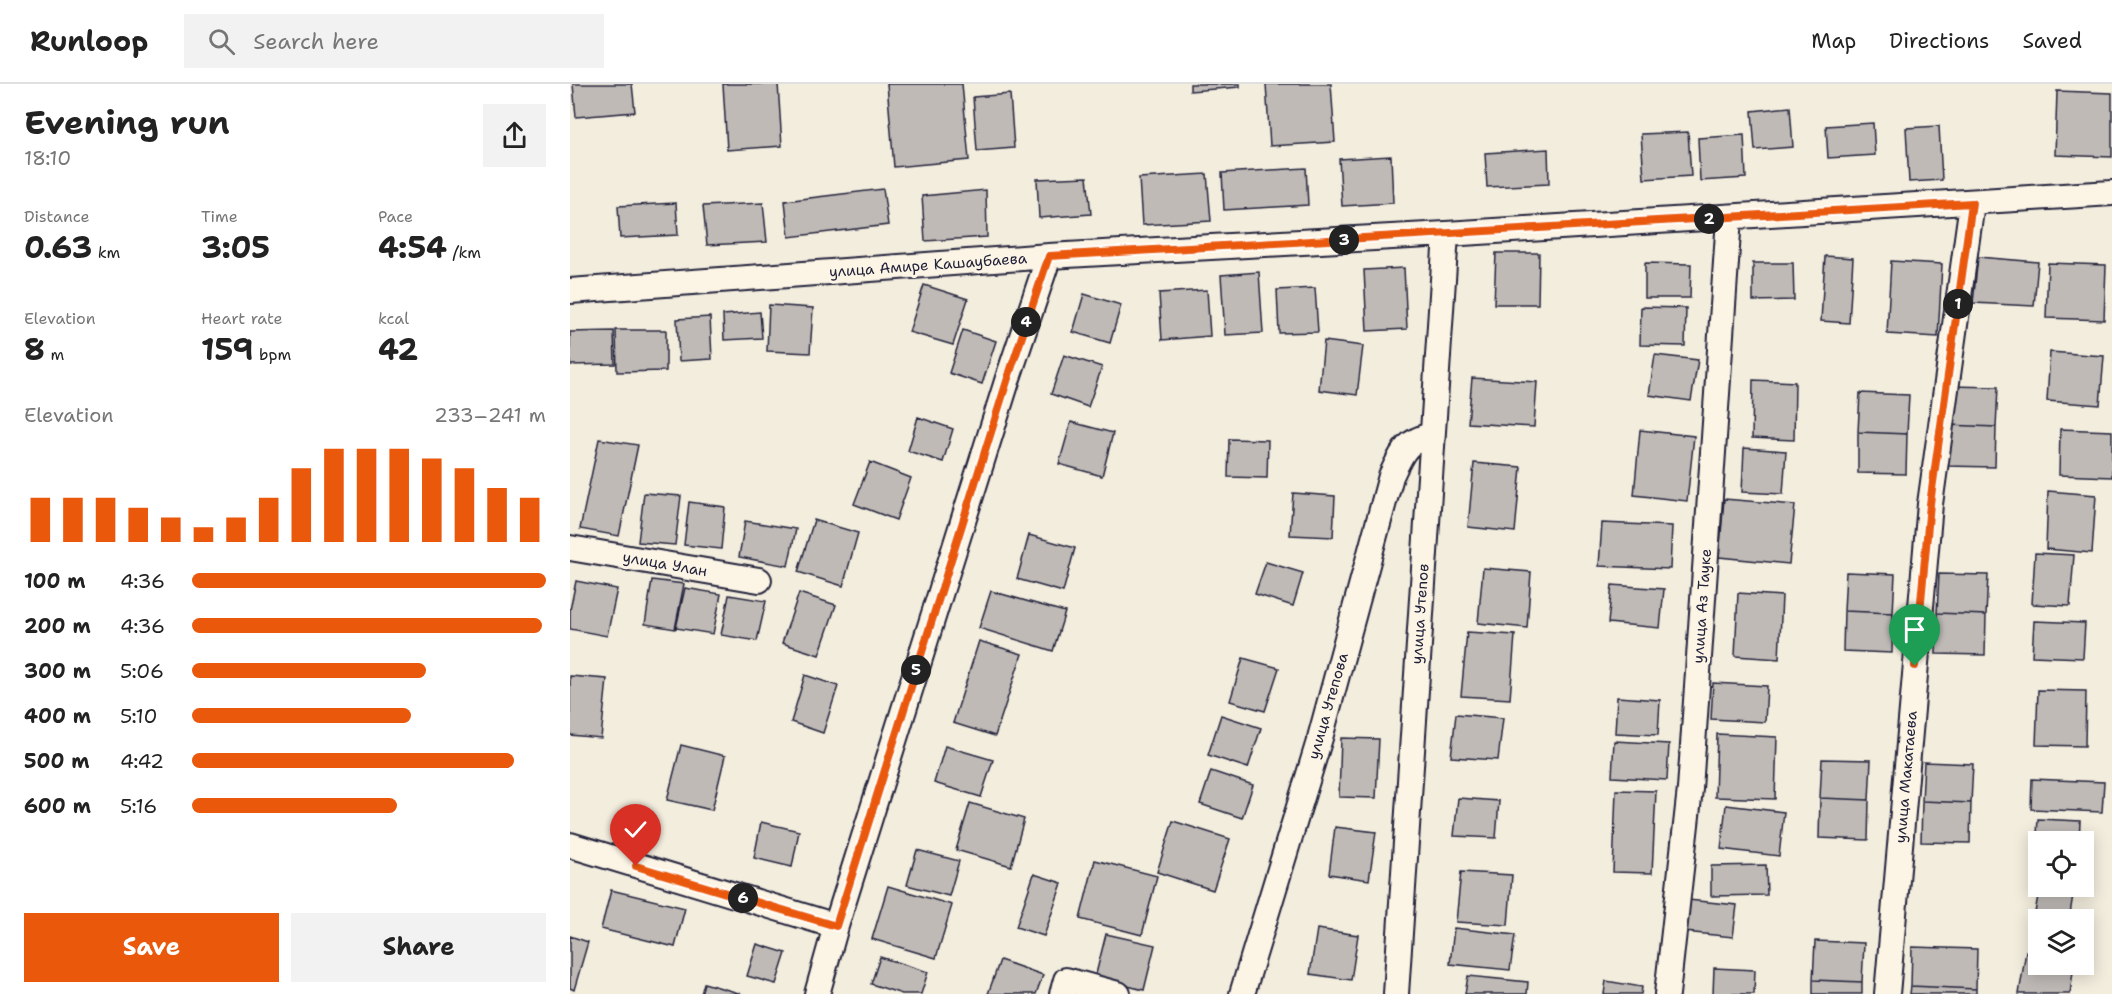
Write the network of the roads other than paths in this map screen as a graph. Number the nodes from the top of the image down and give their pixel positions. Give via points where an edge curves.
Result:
1 (2112, 193) edge
2 (1972, 203) junction
3 (1729, 218) junction
4 (1446, 234) junction
5 (1049, 256) junction
6 (570, 291) edge
7 (1432, 435) junction
8 (570, 548) edge
9 (759, 580) dead end
10 (570, 845) edge
11 (836, 926) junction
12 (817, 994) edge
13 (1062, 994) edge
14 (1118, 994) edge
15 (1242, 994) edge
16 (1396, 994) edge
17 (1667, 994) edge
18 (1887, 994) edge

1 - 2 street, улица Амире Кашаубаева
2 - 3 street, улица Амире Кашаубаева
2 - 18 street, улица Макатаева via 1930,504
3 - 4 street, улица Амире Кашаубаева
3 - 17 street, улица Аз Тауке via 1690,789
4 - 5 street, улица Амире Кашаубаева
4 - 7 street, улица Утепов
5 - 6 street, улица Амире Кашаубаева
5 - 11 street
7 - 15 street, улица Утепова via 1418,438 1404,449 1391,476 1320,738
7 - 16 street, улица Утепов
8 - 9 street, улица Улан
10 - 11 street
11 - 12 street
13 - 14 street via 1066,980

